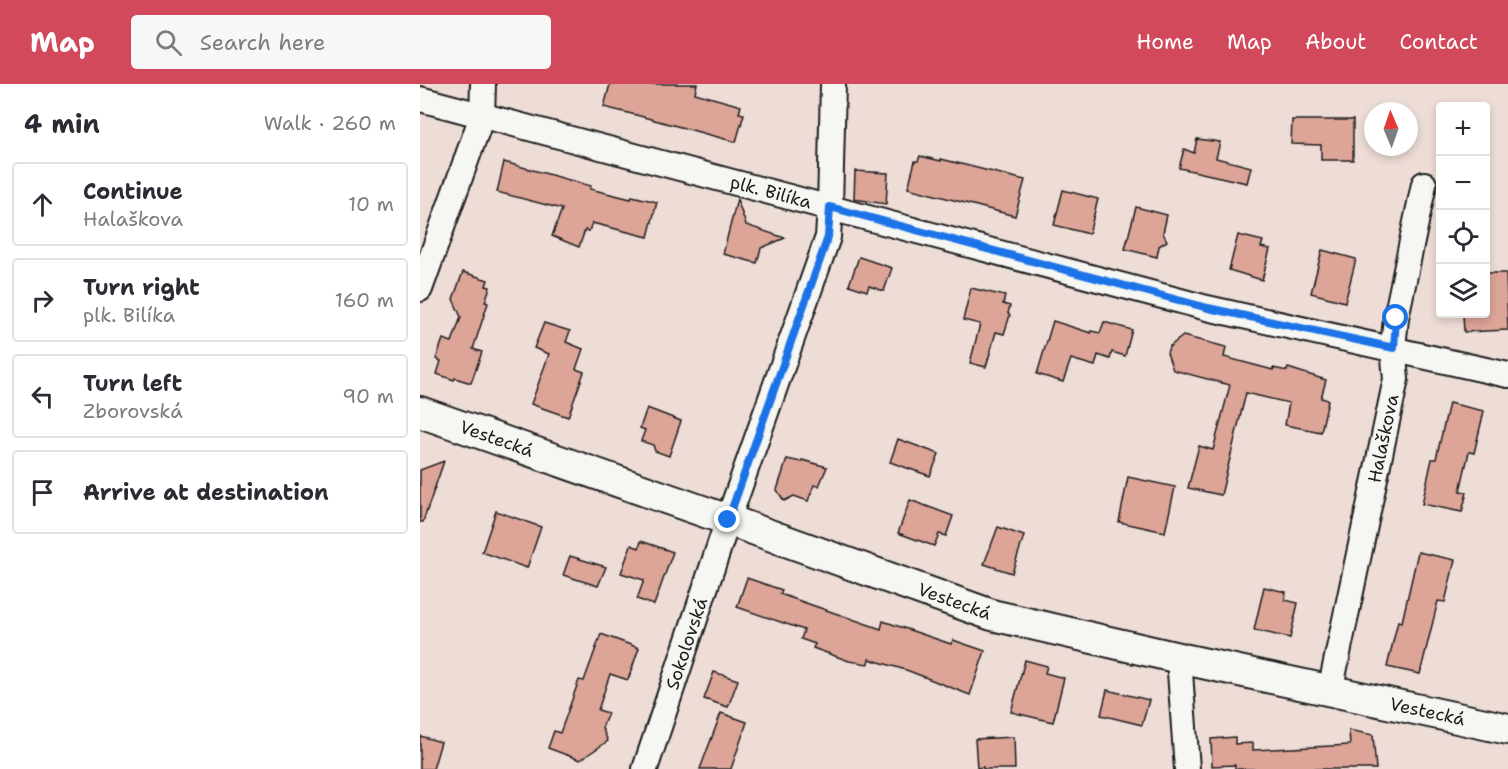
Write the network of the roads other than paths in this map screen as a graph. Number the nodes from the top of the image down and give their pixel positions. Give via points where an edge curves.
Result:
1 (483, 84) edge
2 (832, 84) edge
3 (420, 99) edge
4 (482, 116) junction
5 (1424, 184) dead end
6 (830, 207) junction
7 (420, 289) edge
8 (1394, 348) junction
9 (1508, 375) edge
10 (420, 412) edge
11 (728, 520) junction
12 (1179, 658) junction
13 (1330, 691) junction
14 (1508, 729) edge
15 (645, 769) edge
16 (1187, 769) edge

1 - 4 street
2 - 6 street, Sokolovská
3 - 4 street, plk. Bilíka
4 - 6 street, plk. Bilíka
4 - 7 street
5 - 8 street, Halaškova via 1396,318
6 - 8 street, plk. Bilíka via 1208,308
6 - 11 street, Sokolovská via 828,237
8 - 9 street, plk. Bilíka
8 - 13 street, Halaškova via 1396,379
10 - 11 street, Vestecká
11 - 12 street, Vestecká via 992,615
11 - 15 street, Sokolovská
12 - 13 street, Vestecká
12 - 16 street
13 - 14 street, Vestecká

